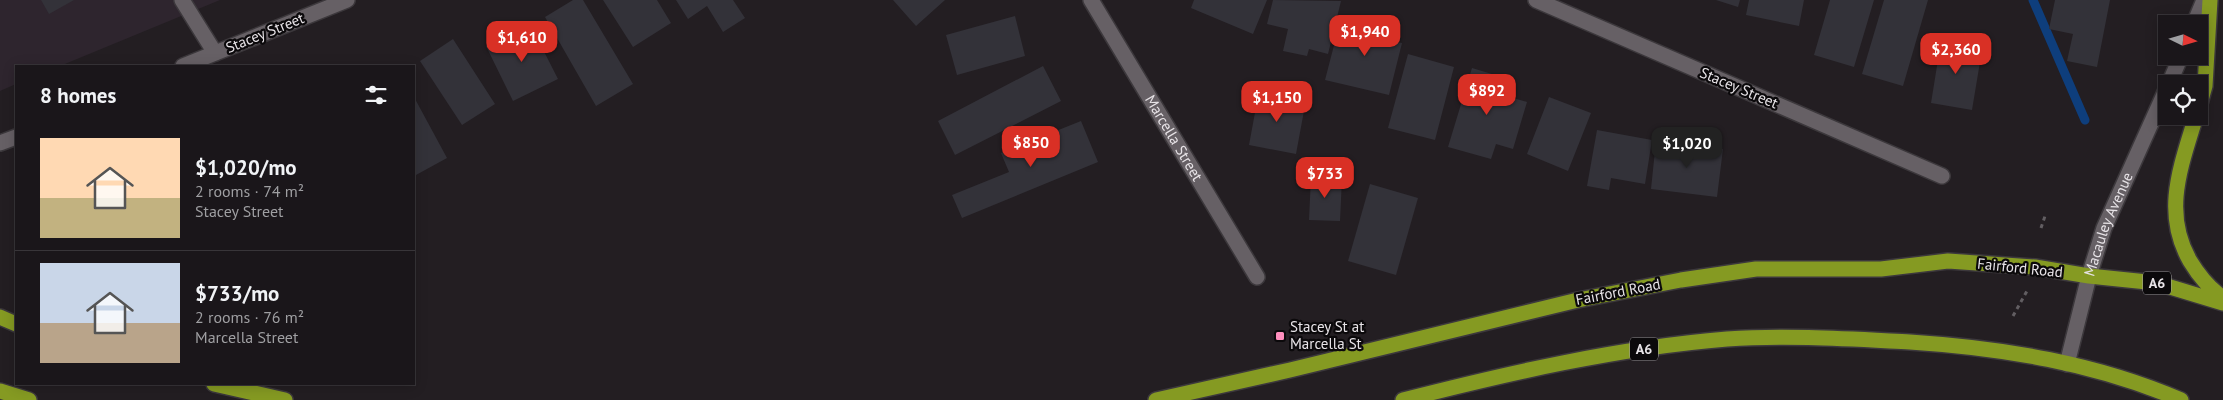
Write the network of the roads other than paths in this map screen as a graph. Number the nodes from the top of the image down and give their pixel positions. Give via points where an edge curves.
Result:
1 (182, 0) edge
2 (347, 0) edge
3 (1091, 0) edge
4 (1536, 0) edge
5 (2204, 0) edge
6 (2210, 0) edge
7 (2198, 15) edge
8 (214, 53) junction
9 (185, 65) edge
10 (2206, 75) edge
11 (2158, 108) edge
12 (2193, 125) edge
13 (15, 136) edge
14 (0, 143) edge
15 (1942, 176) dead end
16 (2089, 276) junction
17 (1257, 277) dead end
18 (2223, 298) edge
19 (2223, 302) edge
20 (0, 318) edge
21 (15, 324) edge
22 (2067, 364) junction
23 (218, 385) edge
24 (0, 391) edge
25 (29, 400) edge
26 (286, 400) edge
27 (1156, 400) edge
28 (1403, 400) edge
29 (2181, 400) edge

1 - 8 street
2 - 8 street, Stacey Street
3 - 17 street, Marcella Street
4 - 15 street, Stacey Street
5 - 7 street
6 - 10 highway
8 - 9 street, Stacey Street
11 - 16 street, Macauley Avenue via 2104,228
12 - 18 highway via 2175,199 2178,237 2198,274
13 - 14 street
16 - 19 highway, A6 via 2157,283
16 - 22 street, Macauley Avenue
16 - 27 highway, Fairford Road / A6 via 2035,267 1948,261 1881,269 1756,269 1578,300
20 - 21 highway
22 - 28 highway, A6 via 2010,351 1935,344 1830,338 1728,339 1595,357
22 - 29 highway, A6 via 2124,378
23 - 26 highway
24 - 25 highway

